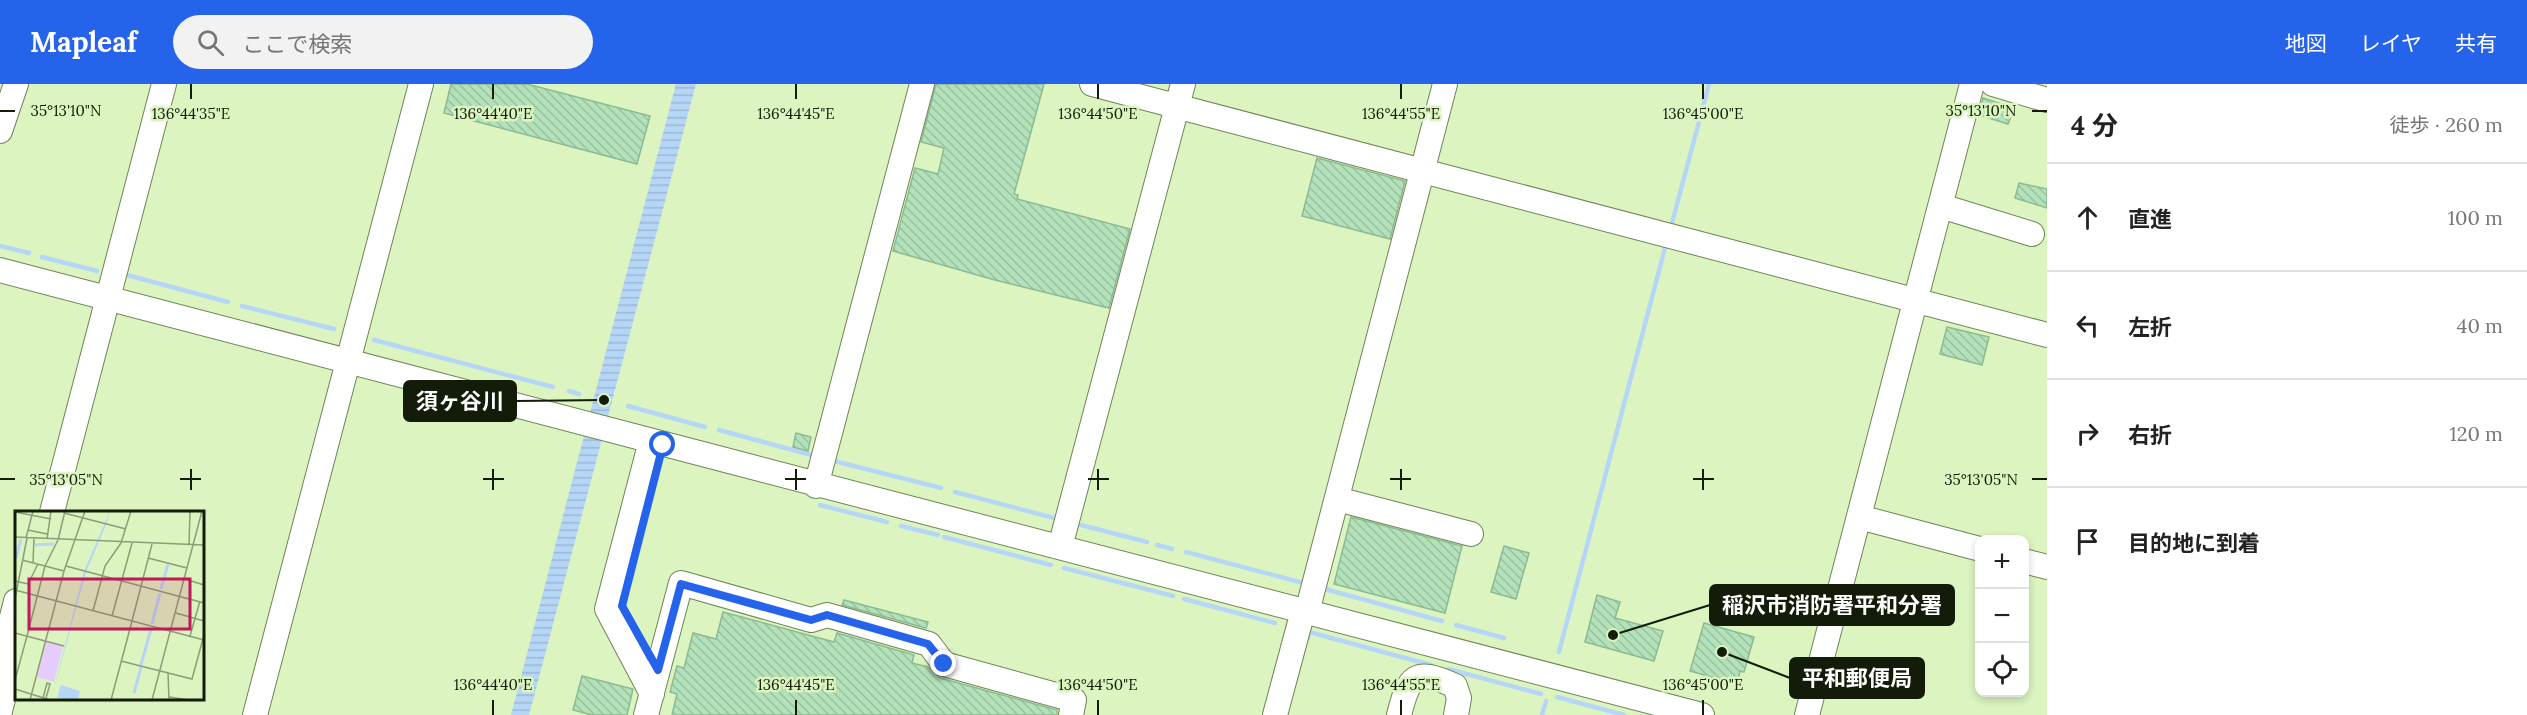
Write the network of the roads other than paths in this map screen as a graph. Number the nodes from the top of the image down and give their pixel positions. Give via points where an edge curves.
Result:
1 (16, 84) edge
2 (164, 84) edge
3 (421, 84) edge
4 (922, 84) edge
5 (1092, 84) edge
6 (1445, 84) edge
7 (1972, 84) edge
8 (1994, 84) edge
9 (1180, 95) edge
10 (2047, 100) edge
11 (0, 131) edge
12 (1423, 171) junction
13 (1941, 206) junction
14 (2032, 234) dead end
15 (0, 270) edge
16 (102, 297) junction
17 (1916, 301) junction
18 (2047, 335) edge
19 (348, 361) junction
20 (657, 443) junction
21 (816, 486) junction
22 (1336, 499) junction
23 (41, 511) edge
24 (52, 511) edge
25 (1859, 517) junction
26 (1471, 534) dead end
27 (1060, 547) junction
28 (1975, 548) edge
29 (2029, 562) edge
30 (2047, 567) edge
31 (15, 605) edge
32 (1305, 612) junction
33 (1447, 648) junction
34 (15, 652) edge
35 (0, 664) edge
36 (658, 670) junction
37 (1438, 678) junction
38 (649, 704) edge
39 (0, 711) edge
40 (255, 715) edge
41 (1071, 715) edge
42 (1275, 715) edge
43 (1399, 715) edge
44 (1456, 715) edge
45 (1702, 715) edge
46 (1807, 715) edge

1 - 11 street
2 - 16 street
3 - 19 street
4 - 21 street
5 - 9 street
6 - 12 street
7 - 13 street
8 - 10 street
9 - 12 street
9 - 27 street
12 - 17 street
12 - 22 street
13 - 14 street
13 - 17 street
15 - 16 street
16 - 19 street
16 - 23 street
16 - 24 street
17 - 18 street
17 - 25 street
19 - 20 street
19 - 40 street
20 - 21 street
20 - 36 street via 622,606
20 - 38 street via 607,609
21 - 27 street
22 - 26 street
22 - 32 street
25 - 28 street
25 - 46 street
27 - 32 street
29 - 30 street
31 - 35 street
32 - 33 street
32 - 42 street
33 - 37 street
33 - 45 street
34 - 39 street
36 - 38 street
36 - 41 street via 681,584 811,620 827,615 928,644 944,664 1074,700
37 - 43 street via 1413,679 1406,687
37 - 44 street via 1455,686 1459,698

